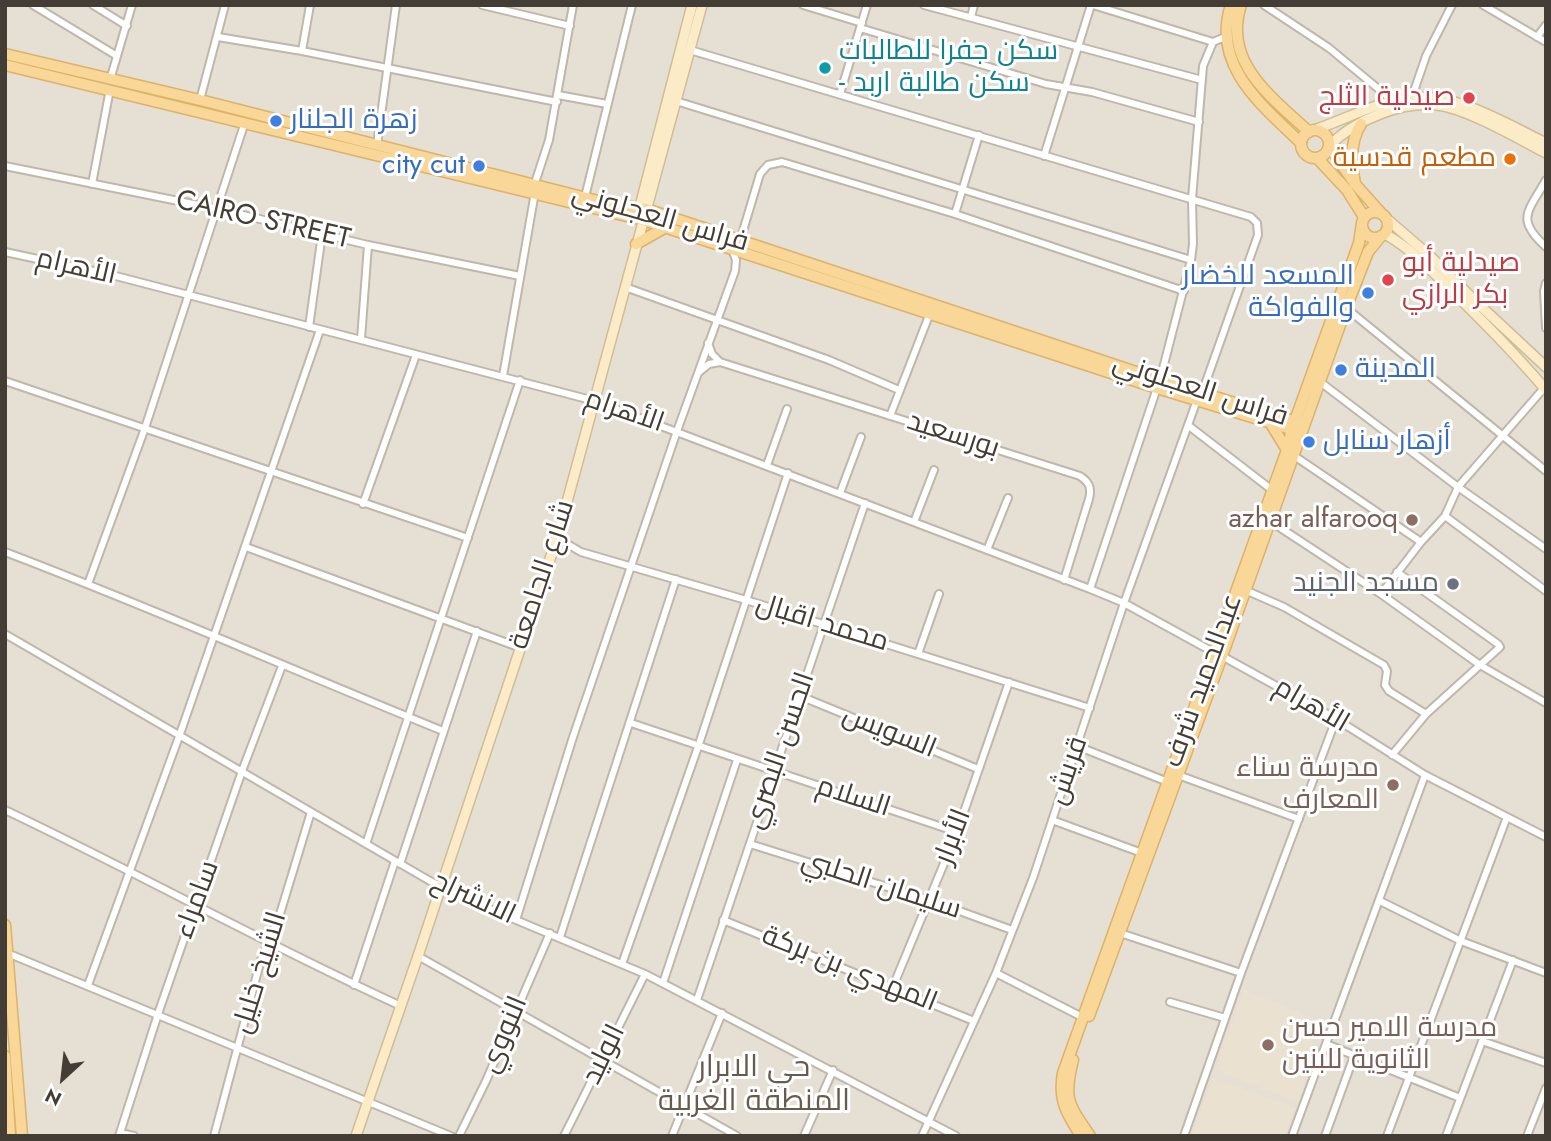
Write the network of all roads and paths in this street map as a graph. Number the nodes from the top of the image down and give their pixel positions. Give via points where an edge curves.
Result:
1 (33, 5) edge
2 (93, 5) edge
3 (132, 5) edge
4 (225, 5) edge
5 (310, 5) edge
6 (397, 5) edge
7 (482, 5) edge
8 (573, 5) edge
9 (632, 5) edge
10 (692, 5) edge
11 (702, 5) edge
12 (803, 5) edge
13 (867, 5) edge
14 (924, 5) edge
15 (974, 5) edge
16 (1092, 5) edge
17 (1231, 5) edge
18 (1241, 5) edge
19 (1264, 5) edge
20 (1452, 5) edge
21 (1482, 5) edge
22 (971, 17) junction
23 (861, 25) junction
24 (1546, 25) edge
25 (127, 26) junction
26 (570, 26) junction
27 (218, 37) junction
28 (1225, 37) junction
29 (1538, 37) junction
30 (1213, 42) junction
31 (1546, 42) edge
32 (1079, 45) junction
33 (690, 50) junction
34 (302, 51) junction
35 (5, 54) edge
36 (117, 56) junction
37 (5, 65) edge
38 (389, 68) junction
39 (1202, 80) junction
40 (110, 84) junction
41 (1067, 86) junction
42 (840, 93) junction
43 (1412, 97) junction
44 (557, 98) junction
45 (200, 100) junction
46 (1393, 100) junction
47 (676, 101) junction
48 (607, 104) junction
49 (1296, 120) junction
50 (245, 122) junction
51 (1199, 122) junction
52 (1361, 124) junction
53 (1287, 130) junction
54 (1311, 131) junction
55 (979, 135) junction
56 (1301, 143) junction
57 (1546, 143) edge
58 (1329, 146) junction
59 (377, 147) junction
60 (1546, 153) edge
61 (1044, 156) junction
62 (1317, 158) junction
63 (5, 166) edge
64 (1546, 180) edge
65 (92, 184) junction
66 (1355, 184) junction
67 (535, 188) junction
68 (963, 189) junction
69 (585, 197) junction
70 (1192, 200) junction
71 (218, 209) junction
72 (641, 213) junction
73 (955, 214) junction
74 (1384, 216) junction
75 (1363, 220) junction
76 (666, 227) junction
77 (322, 234) junction
78 (1383, 235) junction
79 (636, 244) junction
80 (736, 245) junction
81 (368, 246) junction
82 (1546, 247) edge
83 (5, 252) edge
84 (1191, 260) junction
85 (520, 276) junction
86 (1546, 283) edge
87 (625, 287) junction
88 (1184, 291) junction
89 (190, 296) junction
90 (1346, 308) junction
91 (930, 312) junction
92 (717, 321) junction
93 (309, 327) junction
94 (1546, 328) edge
95 (320, 330) junction
96 (360, 339) junction
97 (708, 343) junction
98 (416, 355) junction
99 (720, 362) junction
100 (1546, 367) edge
101 (696, 375) junction
102 (503, 376) junction
103 (1536, 378) junction
104 (520, 380) junction
105 (5, 381) edge
106 (1319, 381) junction
107 (1159, 384) junction
108 (1545, 389) edge
109 (900, 390) junction
110 (1200, 396) junction
111 (595, 401) junction
112 (1301, 402) junction
113 (787, 409) dead end
114 (890, 416) junction
115 (1272, 418) junction
116 (1189, 426) junction
117 (1298, 426) junction
118 (145, 428) junction
119 (677, 431) junction
120 (861, 437) dead end
121 (1501, 437) junction
122 (1290, 453) junction
123 (767, 465) junction
124 (934, 470) dead end
125 (271, 471) junction
126 (1546, 471) edge
127 (788, 473) junction
128 (1458, 487) junction
129 (1272, 490) junction
130 (840, 493) junction
131 (1008, 498) dead end
132 (865, 503) junction
133 (363, 504) junction
134 (1445, 516) junction
135 (1266, 519) junction
136 (914, 522) junction
137 (558, 535) junction
138 (468, 538) junction
139 (1420, 542) junction
140 (246, 547) junction
141 (1546, 549) edge
142 (987, 550) junction
143 (5, 552) edge
144 (632, 567) junction
145 (1397, 572) junction
146 (676, 579) junction
147 (1064, 580) junction
148 (88, 584) junction
149 (1090, 589) junction
150 (1244, 590) junction
151 (1546, 592) edge
152 (939, 594) dead end
153 (1381, 594) junction
154 (746, 600) junction
155 (1124, 603) junction
156 (441, 619) junction
157 (824, 624) junction
158 (477, 631) junction
159 (5, 634) edge
160 (214, 637) junction
161 (521, 648) junction
162 (918, 654) junction
163 (1219, 655) junction
164 (1479, 665) junction
165 (282, 666) junction
166 (1009, 682) junction
167 (800, 696) junction
168 (1546, 703) edge
169 (1090, 708) junction
170 (1426, 714) junction
171 (407, 716) junction
172 (1336, 719) junction
173 (631, 723) junction
174 (443, 730) junction
175 (180, 734) junction
176 (698, 747) junction
177 (1077, 747) junction
178 (1392, 755) junction
179 (737, 760) junction
180 (978, 769) junction
181 (242, 771) junction
182 (774, 772) junction
183 (1178, 775) junction
184 (1425, 775) junction
185 (1168, 782) junction
186 (5, 810) edge
187 (311, 812) junction
188 (1507, 817) junction
189 (1299, 819) junction
190 (1052, 820) junction
191 (957, 832) junction
192 (1546, 837) edge
193 (366, 844) junction
194 (750, 844) junction
195 (1142, 853) junction
196 (398, 863) junction
197 (129, 872) junction
198 (440, 886) junction
199 (929, 900) junction
200 (1380, 901) junction
201 (196, 906) junction
202 (516, 920) junction
203 (723, 920) junction
204 (5, 925) edge
205 (1012, 930) junction
206 (550, 933) junction
207 (1120, 933) junction
208 (560, 937) junction
209 (1461, 941) junction
210 (268, 943) junction
211 (6, 953) edge
212 (418, 956) junction
213 (1513, 960) junction
214 (622, 964) junction
215 (1241, 972) junction
216 (996, 973) junction
217 (1546, 973) edge
218 (645, 974) junction
219 (663, 983) junction
220 (88, 985) junction
221 (354, 985) junction
222 (892, 989) junction
223 (697, 1000) junction
224 (1170, 1002) dead end
225 (401, 1006) junction
226 (515, 1011) junction
227 (722, 1013) junction
228 (158, 1014) junction
229 (1082, 1017) junction
230 (1225, 1018) junction
231 (974, 1021) junction
232 (1482, 1041) junction
233 (1326, 1044) junction
234 (238, 1048) junction
235 (1354, 1056) junction
236 (5, 1058) edge
237 (601, 1061) junction
238 (1546, 1063) edge
239 (833, 1070) junction
240 (1408, 1078) junction
241 (6, 1081) edge
242 (1546, 1088) edge
243 (1460, 1098) junction
244 (368, 1100) junction
245 (683, 1107) junction
246 (929, 1120) junction
247 (120, 1134) edge
248 (10, 1136) edge
249 (22, 1136) edge
250 (134, 1136) edge
251 (214, 1136) edge
252 (356, 1136) edge
253 (451, 1136) edge
254 (459, 1136) edge
255 (564, 1136) edge
256 (672, 1136) edge
257 (737, 1136) edge
258 (804, 1136) edge
259 (922, 1136) edge
260 (956, 1136) edge
261 (1081, 1136) edge
262 (1090, 1136) edge
263 (1184, 1136) edge
264 (1292, 1136) edge
265 (1325, 1136) edge
266 (1387, 1136) edge
267 (1446, 1136) edge
268 (1527, 1136) edge

1 - 36 street
2 - 25 street
3 - 25 street
4 - 27 street
5 - 34 street
6 - 38 street
7 - 26 street
8 - 26 street
9 - 48 street
10 - 72 main road, شارع الجامعة
11 - 33 main road, شارع الجامعة
12 - 23 street
13 - 23 street
14 - 22 street
15 - 22 street
16 - 30 street
16 - 32 street
17 - 28 main road
18 - 49 main road via 1236,32 1245,65
19 - 46 street via 1329,48
20 - 43 street via 1426,56
21 - 29 street
22 - 32 street
23 - 41 street via 1046,84
23 - 42 street
24 - 29 street
25 - 36 street
26 - 44 street
27 - 34 street
27 - 45 street
28 - 30 street
28 - 53 main road via 1243,83
29 - 31 street
30 - 39 street via 1205,57
32 - 39 street
32 - 41 street
33 - 42 street
33 - 47 main road, شارع الجامعة
34 - 38 street
35 - 40 main road, فراس العجلوني
36 - 40 street
37 - 40 main road, فراس العجلوني
38 - 44 street
38 - 59 street
39 - 51 street
40 - 45 main road, فراس العجلوني
40 - 50 main road, فراس العجلوني
40 - 65 street
41 - 51 street
41 - 61 street
42 - 55 street
43 - 46 main road
43 - 57 main road via 1451,100
44 - 48 street
44 - 67 street
45 - 59 main road, فراس العجلوني
46 - 54 main road
47 - 68 street
47 - 72 main road, شارع الجامعة
48 - 69 street
49 - 53 main road
49 - 54 main road
50 - 67 main road, فراس العجلوني
50 - 71 street
51 - 70 street
52 - 58 main road
52 - 60 main road via 1410,107 1442,106
52 - 66 main road via 1353,152
53 - 56 main road
54 - 56 main road
54 - 58 main road via 1325,135
55 - 61 street
55 - 68 street
56 - 62 main road via 1307,155
58 - 62 main road
58 - 66 main road
59 - 67 main road, فراس العجلوني
61 - 70 street
62 - 75 main road via 1347,190
63 - 65 street, CAIRO STREET
64 - 82 street via 1526,220 1533,236
65 - 71 street, CAIRO STREET
66 - 74 main road
67 - 69 main road, فراس العجلوني
67 - 72 main road, فراس العجلوني
67 - 85 street
68 - 73 street
68 - 84 street
69 - 72 main road, فراس العجلوني
70 - 84 street
70 - 110 street, قريش via 1251,217 1258,235
71 - 77 street, CAIRO STREET
71 - 89 street
72 - 76 main road, فراس العجلوني
72 - 79 main road, شارع الجامعة
72 - 80 main road, فراس العجلوني
73 - 80 street via 782,162 768,165 760,174
73 - 88 street
74 - 75 main road via 1370,213
74 - 78 main road via 1388,227
74 - 100 main road
75 - 78 main road via 1369,236
75 - 112 main road, عبدالحميد شرف via 1359,243
76 - 79 main road
76 - 80 main road, فراس العجلوني
77 - 81 street, CAIRO STREET
77 - 93 street
78 - 90 main road, عبدالحميد شرف via 1368,252
78 - 103 main road via 1424,263
79 - 87 main road, شارع الجامعة
80 - 91 main road, فراس العجلوني
80 - 92 street via 735,271
80 - 107 main road, فراس العجلوني
81 - 85 street, CAIRO STREET
81 - 96 street
83 - 89 street, الأهرام
84 - 88 street
85 - 102 street
86 - 94 street
87 - 92 street
87 - 111 main road, شارع الجامعة
88 - 107 street
89 - 93 street, الأهرام
89 - 118 street
90 - 106 main road, عبدالحميد شرف
90 - 121 street
91 - 107 main road, فراس العجلوني
91 - 109 street
92 - 97 street
92 - 109 street
93 - 95 street, الأهرام
95 - 96 street, الأهرام
95 - 125 street
96 - 98 street, الأهرام
97 - 99 street
97 - 101 street
98 - 102 street, الأهرام
98 - 133 street
99 - 101 street
99 - 114 street, بورسعيد
100 - 103 main road
101 - 119 street
102 - 104 street, الأهرام
103 - 108 main road
104 - 111 street, الأهرام
104 - 138 street
105 - 118 street
106 - 117 main road, عبدالحميد شرف
106 - 128 street
107 - 110 main road, فراس العجلوني
107 - 149 street
108 - 121 street
109 - 114 street
110 - 115 main road, فراس العجلوني
110 - 116 street, قريش
111 - 119 street, الأهرام
111 - 137 main road, شارع الجامعة
112 - 115 main road
112 - 117 main road, عبدالحميد شرف
113 - 123 street
114 - 147 street, بورسعيد via 1086,480 1089,499
115 - 117 main road, فراس العجلوني
115 - 122 main road
116 - 129 street
116 - 155 street, قريش
117 - 122 main road, عبدالحميد شرف
118 - 125 street
118 - 148 street
119 - 123 street, الأهرام
119 - 144 street
120 - 130 street
121 - 126 street
121 - 128 street
122 - 129 main road, عبدالحميد شرف
122 - 135 main road, عبدالحميد شرف
122 - 139 street
123 - 127 street, الأهرام
124 - 136 street
125 - 133 street
125 - 140 street
127 - 130 street, الأهرام
127 - 154 street
128 - 134 street
128 - 141 street
129 - 135 main road, عبدالحميد شرف
130 - 132 street, الأهرام
131 - 142 street
132 - 136 street, الأهرام
132 - 157 street, الحسن البصري
133 - 138 street
134 - 139 street
134 - 151 street
135 - 150 main road, عبدالحميد شرف
135 - 153 street
135 - 163 main road, عبدالحميد شرف
136 - 142 street, الأهرام
137 - 144 street, محمد اقبال via 575,549
137 - 161 main road, شارع الجامعة
138 - 156 street
139 - 145 street
140 - 156 street
140 - 160 street
142 - 147 street, الأهرام
143 - 148 street
144 - 146 street, محمد اقبال
144 - 202 street
145 - 153 street
145 - 164 street via 1498,644 1497,651
146 - 154 street, محمد اقبال
146 - 173 street
147 - 149 street, الأهرام
148 - 160 street
149 - 155 street, الأهرام
150 - 163 main road, عبدالحميد شرف
150 - 170 street via 1284,607 1384,664 1389,691
152 - 162 street
153 - 164 street
154 - 157 street, محمد اقبال
154 - 176 street
155 - 163 street, الأهرام
155 - 169 street, قريش
156 - 158 street
156 - 171 street
157 - 162 street, محمد اقبال
157 - 167 street, الحسن البصري
158 - 161 street
158 - 174 street
159 - 175 street, الانشراح
160 - 165 street
160 - 175 street
161 - 198 main road, شارع الجامعة
162 - 166 street, محمد اقبال
163 - 172 street, الأهرام
163 - 183 main road, عبدالحميد شرف
163 - 185 main road, عبدالحميد شرف
164 - 168 street
164 - 170 street
165 - 171 street
165 - 181 street, سامراء
166 - 169 street, محمد اقبال
166 - 180 street, الأبرار
167 - 180 street, السويس
167 - 182 street, الحسن البصري
169 - 177 street, قريش
170 - 178 street
171 - 174 street
171 - 193 street
172 - 178 street, الأهرام
172 - 189 street
173 - 176 street, السلام
173 - 208 street
174 - 196 street
175 - 181 street, الانشراح
175 - 197 street
176 - 179 street, السلام
176 - 214 street
177 - 185 street
177 - 190 street, قريش
178 - 184 street, الأهرام
179 - 182 street, السلام
179 - 219 street
180 - 191 street, الأبرار
181 - 187 street, الانشراح
181 - 201 street, سامراء
182 - 191 street, السلام
182 - 194 street, الحسن البصري
183 - 189 street
183 - 207 main road, عبدالحميد شرف
184 - 188 street, الأهرام
184 - 200 street
185 - 195 main road, عبدالحميد شرف
186 - 197 street
187 - 193 street, الانشراح
187 - 210 street, الشيخ خليل
188 - 192 street, الأهرام
188 - 209 street
189 - 215 street
190 - 195 street
190 - 205 street, قريش
191 - 199 street, الأبرار
193 - 196 street, الانشراح
194 - 199 street, سليمان الحلبي
194 - 203 street, الحسن البصري
195 - 229 main road, عبدالحميد شرف
196 - 198 street, الانشراح
196 - 221 street
197 - 201 street
197 - 220 street
198 - 202 street, الانشراح
198 - 212 main road, شارع الجامعة
199 - 205 street, سليمان الحلبي
199 - 222 street, الأبرار
200 - 209 street
200 - 233 street
201 - 210 street
201 - 228 street, سامراء
202 - 206 street, الانشراح
203 - 222 street, المهدي بن بركة
203 - 223 street, الحسن البصري
204 - 211 main road
205 - 216 street, قريش
206 - 208 street, الانشراح
206 - 226 street, النووي
207 - 215 street
207 - 262 main road, عبدالحميد شرف via 1068,1079 1069,1102
208 - 214 street, الانشراح
209 - 213 street
209 - 240 street
210 - 221 street
210 - 234 street, الشيخ خليل
211 - 220 street
211 - 249 main road
212 - 225 main road, شارع الجامعة
212 - 226 street
213 - 217 street
213 - 232 street
214 - 218 street, الانشراح
215 - 230 street
216 - 229 street
216 - 231 street, قريش
218 - 219 street, الانشراح
218 - 237 street, الوليد
219 - 223 street, الانشراح
220 - 228 street
221 - 225 street
222 - 231 street, المهدي بن بركة
223 - 227 street, الانشراح
224 - 230 street
225 - 244 main road, شارع الجامعة
226 - 237 street
226 - 254 street, النووي
227 - 239 street, الانشراح
227 - 245 street
228 - 234 street
228 - 247 street, سامراء
229 - 261 main road, عبدالحميد شرف via 1060,1091 1063,1107
230 - 263 street
231 - 246 street, قريش
232 - 238 street
232 - 243 street
233 - 235 street
233 - 264 street
234 - 244 street
234 - 251 street, الشيخ خليل
235 - 240 street
235 - 265 street
236 - 241 main road
237 - 245 street
237 - 255 street, الوليد
239 - 246 street, الانشراح
239 - 258 street
240 - 243 street
240 - 266 street
241 - 248 main road
242 - 268 street
243 - 267 street
244 - 252 main road, شارع الجامعة
244 - 253 street
245 - 256 street
245 - 257 street
246 - 259 street, قريش
246 - 260 street, الانشراح
247 - 250 street

